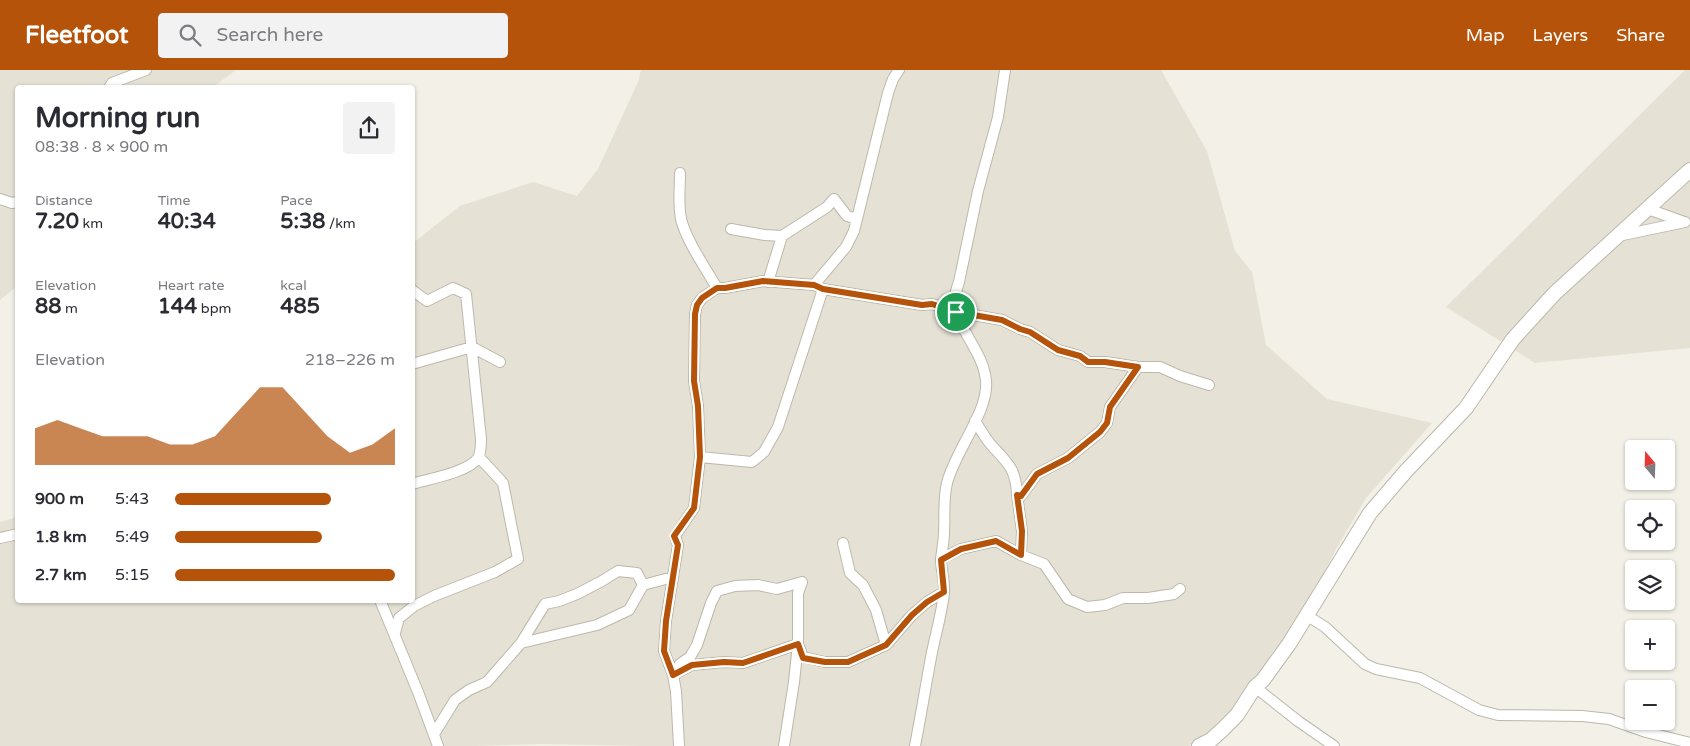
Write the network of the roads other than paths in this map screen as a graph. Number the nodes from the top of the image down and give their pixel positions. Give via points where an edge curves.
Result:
1 (146, 70) edge
2 (900, 70) edge
3 (1005, 70) edge
4 (111, 85) edge
5 (1690, 170) edge
6 (680, 173) dead end
7 (0, 199) edge
8 (15, 202) edge
9 (1648, 209) junction
10 (857, 219) junction
11 (1687, 222) edge
12 (731, 229) dead end
13 (782, 236) junction
14 (1618, 236) junction
15 (768, 282) junction
16 (819, 287) junction
17 (717, 288) junction
18 (415, 292) edge
19 (956, 312) junction
20 (472, 348) junction
21 (500, 362) dead end
22 (415, 363) edge
23 (1138, 367) junction
24 (1209, 385) dead end
25 (975, 421) junction
26 (479, 457) junction
27 (700, 457) junction
28 (415, 483) edge
29 (1017, 495) junction
30 (15, 535) edge
31 (0, 538) edge
32 (843, 543) dead end
33 (1021, 555) junction
34 (941, 560) junction
35 (673, 577) junction
36 (643, 585) junction
37 (1180, 589) dead end
38 (944, 592) junction
39 (381, 603) edge
40 (1306, 615) junction
41 (395, 633) junction
42 (521, 643) junction
43 (798, 644) junction
44 (886, 645) junction
45 (673, 675) junction
46 (1255, 687) junction
47 (434, 734) junction
48 (1690, 743) edge
49 (438, 746) edge
50 (679, 746) edge
51 (784, 746) edge
52 (915, 746) edge
53 (1199, 746) edge
54 (1334, 746) edge

1 - 4 street
2 - 10 street via 888,93
3 - 19 street via 998,117 954,292
5 - 9 street
6 - 17 street via 682,222
7 - 8 street
9 - 11 street
9 - 14 street
10 - 13 street via 847,216 834,199
10 - 16 street via 846,247
11 - 14 street
12 - 13 street
13 - 15 street
14 - 40 street via 1555,293 1513,339 1466,408 1370,513
15 - 16 street
15 - 17 street
16 - 19 street via 932,304
16 - 27 street via 778,427 764,452 752,462
17 - 27 street via 702,298 695,314 694,381
18 - 20 street via 427,301 452,288 466,294
19 - 23 street via 1002,320 1088,362
19 - 25 street via 983,366 986,381 985,396
20 - 21 street
20 - 22 street
20 - 26 street via 481,439
23 - 24 street via 1160,367
23 - 29 street via 1110,407 1107,423 1100,432 1068,458 1037,474 1021,496
25 - 29 street via 1013,471
25 - 34 street via 947,483
26 - 28 street via 463,469
26 - 41 street via 503,483 518,559 414,606 399,618
27 - 35 street via 694,508 674,536 678,545
29 - 33 street via 1022,531
30 - 31 street
32 - 44 street via 850,572 868,593
33 - 34 street via 996,541 961,549
33 - 37 street via 1044,564 1068,599 1086,607 1123,598 1174,594
34 - 38 street
35 - 36 street
35 - 45 street via 664,651
36 - 42 street via 629,610 597,625
36 - 42 street via 637,573 618,571 577,594 545,604
38 - 44 street via 912,615
38 - 52 street
39 - 41 street
40 - 46 street via 1289,644
40 - 48 street via 1325,627 1364,664 1420,678 1479,710 1498,715 1609,719
41 - 47 street
42 - 47 street via 487,682 455,700
43 - 44 street via 803,658 825,662 848,662
43 - 45 street via 743,663 692,665
43 - 45 street via 798,593 802,582 777,589 758,585 717,590 697,645
43 - 51 street
45 - 50 street
46 - 53 street via 1237,715
46 - 54 street
47 - 49 street

